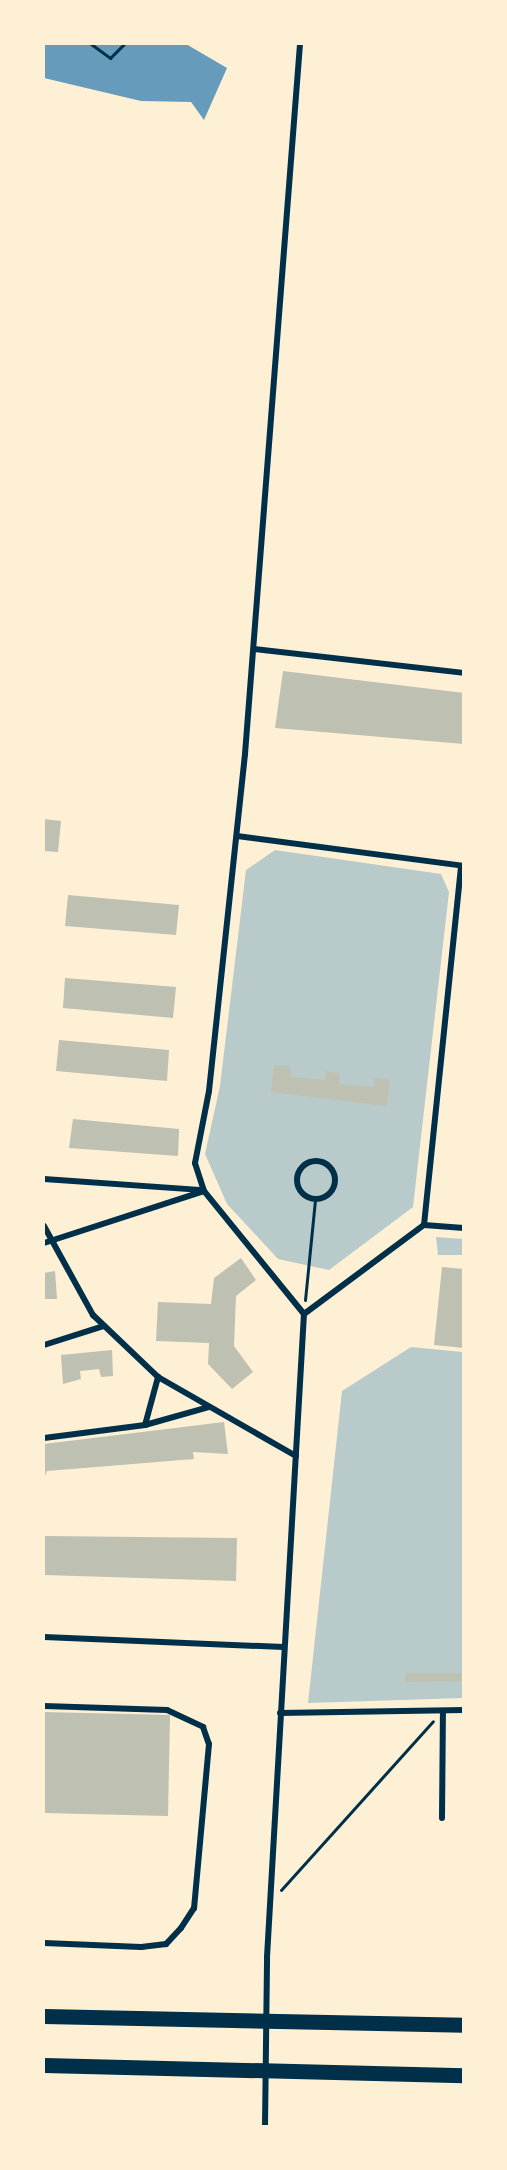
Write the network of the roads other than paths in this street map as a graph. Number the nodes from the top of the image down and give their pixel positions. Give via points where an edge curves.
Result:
1 (300, 44) edge
2 (254, 649) junction
3 (464, 673) edge
4 (237, 836) junction
5 (462, 866) edge
6 (44, 1179) edge
7 (204, 1191) junction
8 (315, 1200) joint
9 (423, 1225) junction
10 (44, 1226) edge
11 (464, 1228) edge
12 (52, 1242) junction
13 (44, 1243) edge
14 (304, 1314) junction
15 (104, 1326) junction
16 (44, 1345) edge
17 (158, 1377) junction
18 (209, 1407) junction
19 (145, 1425) junction
20 (44, 1438) edge
21 (296, 1456) junction
22 (44, 1638) edge
23 (284, 1647) junction
24 (44, 1706) edge
25 (464, 1710) edge
26 (442, 1711) junction
27 (280, 1713) junction
28 (442, 1818) dead end
29 (44, 1942) edge
30 (44, 2016) edge
31 (266, 2021) junction
32 (464, 2025) edge
33 (44, 2065) edge
34 (266, 2072) junction
35 (464, 2075) edge
36 (265, 2127) edge

1 - 2 street
2 - 3 street
2 - 4 street
4 - 5 street
4 - 7 street via 210,1091 195,1163
5 - 9 street
6 - 7 street
7 - 12 street
7 - 14 street
8 - 8 street via 325,1198 334,1172 328,1163 317,1160 303,1166 296,1176 306,1196
9 - 11 street
9 - 14 street
10 - 12 street
12 - 13 street
12 - 15 street
14 - 21 street
15 - 16 street
15 - 17 street
17 - 18 street
17 - 19 street
18 - 19 street
18 - 21 street
19 - 20 street
21 - 23 street
22 - 23 street
23 - 27 street
24 - 29 street via 167,1710 204,1727 209,1744 194,1908 181,1928 166,1944 141,1947
25 - 26 street
26 - 27 street
26 - 28 street
27 - 31 street
30 - 31 main road
31 - 32 main road
31 - 34 street
33 - 34 main road
34 - 35 main road
34 - 36 street

